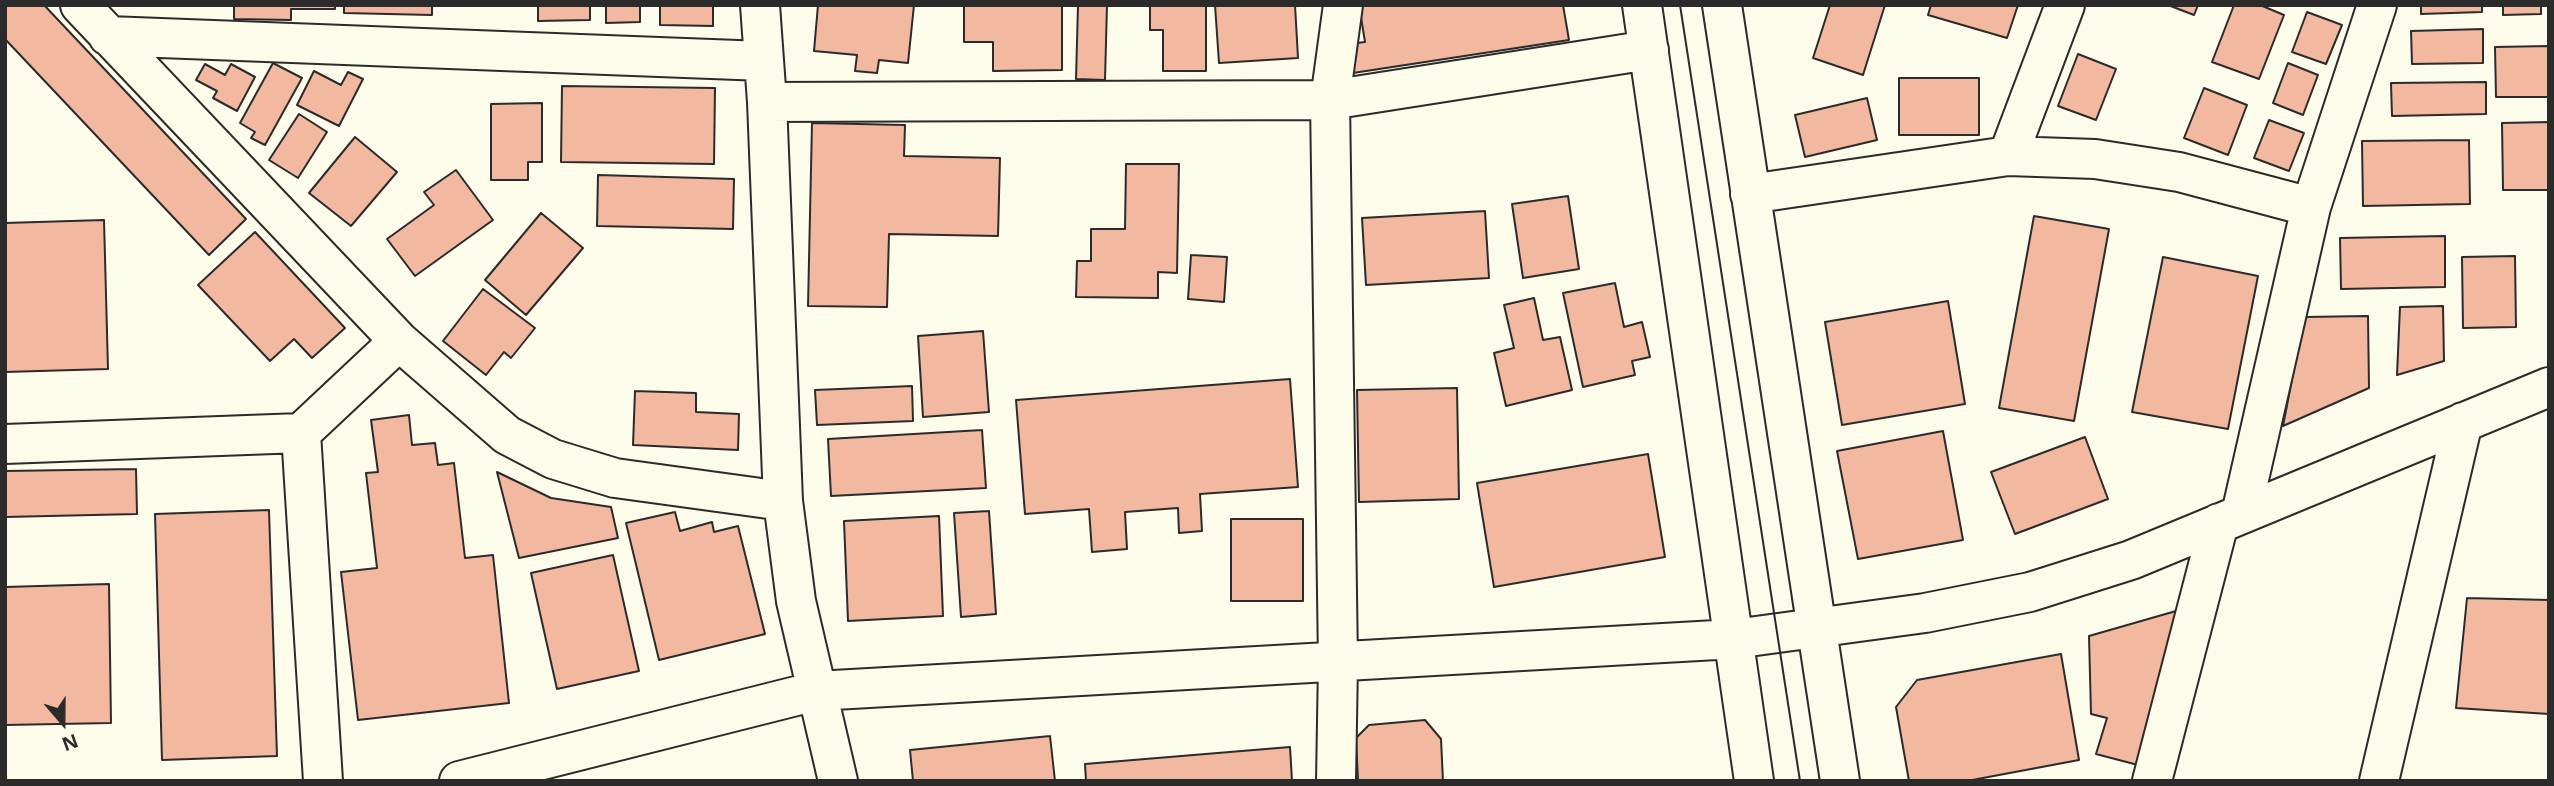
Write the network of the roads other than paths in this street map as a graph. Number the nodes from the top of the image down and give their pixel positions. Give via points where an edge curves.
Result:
1 (80, 5) edge
2 (760, 5) edge
3 (1343, 5) edge
4 (1642, 5) edge
5 (1722, 5) edge
6 (2065, 5) edge
7 (2377, 5) edge
8 (108, 36) junction
9 (1649, 50) junction
10 (764, 61) junction
11 (1331, 100) junction
12 (767, 102) junction
13 (2008, 156) junction
14 (1750, 194) junction
15 (2311, 207) junction
16 (399, 341) junction
17 (2549, 387) edge
18 (2463, 422) junction
19 (301, 433) junction
20 (5, 443) edge
21 (783, 501) junction
22 (2230, 519) junction
23 (1816, 628) junction
24 (1734, 639) junction
25 (1338, 663) junction
26 (816, 691) junction
27 (501, 775) edge
28 (323, 781) edge
29 (459, 781) edge
30 (838, 781) edge
31 (1336, 781) edge
32 (1754, 781) edge
33 (1840, 781) edge
34 (2152, 781) edge
35 (2379, 781) edge

1 - 8 street
2 - 10 street
3 - 11 street
4 - 9 street
5 - 14 street
6 - 13 street
7 - 15 street
8 - 10 street
8 - 16 street
9 - 11 street
9 - 24 street
10 - 12 street
11 - 12 street
11 - 25 street
12 - 21 street
13 - 14 street
13 - 15 street via 2095,159 2179,172
14 - 23 street
15 - 22 street
16 - 19 street
16 - 21 street via 507,435 553,459 615,478
17 - 18 street
18 - 22 street
18 - 35 street
19 - 20 street
19 - 28 street
21 - 26 street via 796,601
22 - 23 street via 2131,559 2030,592
22 - 34 street
23 - 24 street
23 - 33 street
24 - 25 street
24 - 32 street
25 - 26 street
25 - 31 street
26 - 27 street
26 - 30 street
27 - 29 street

